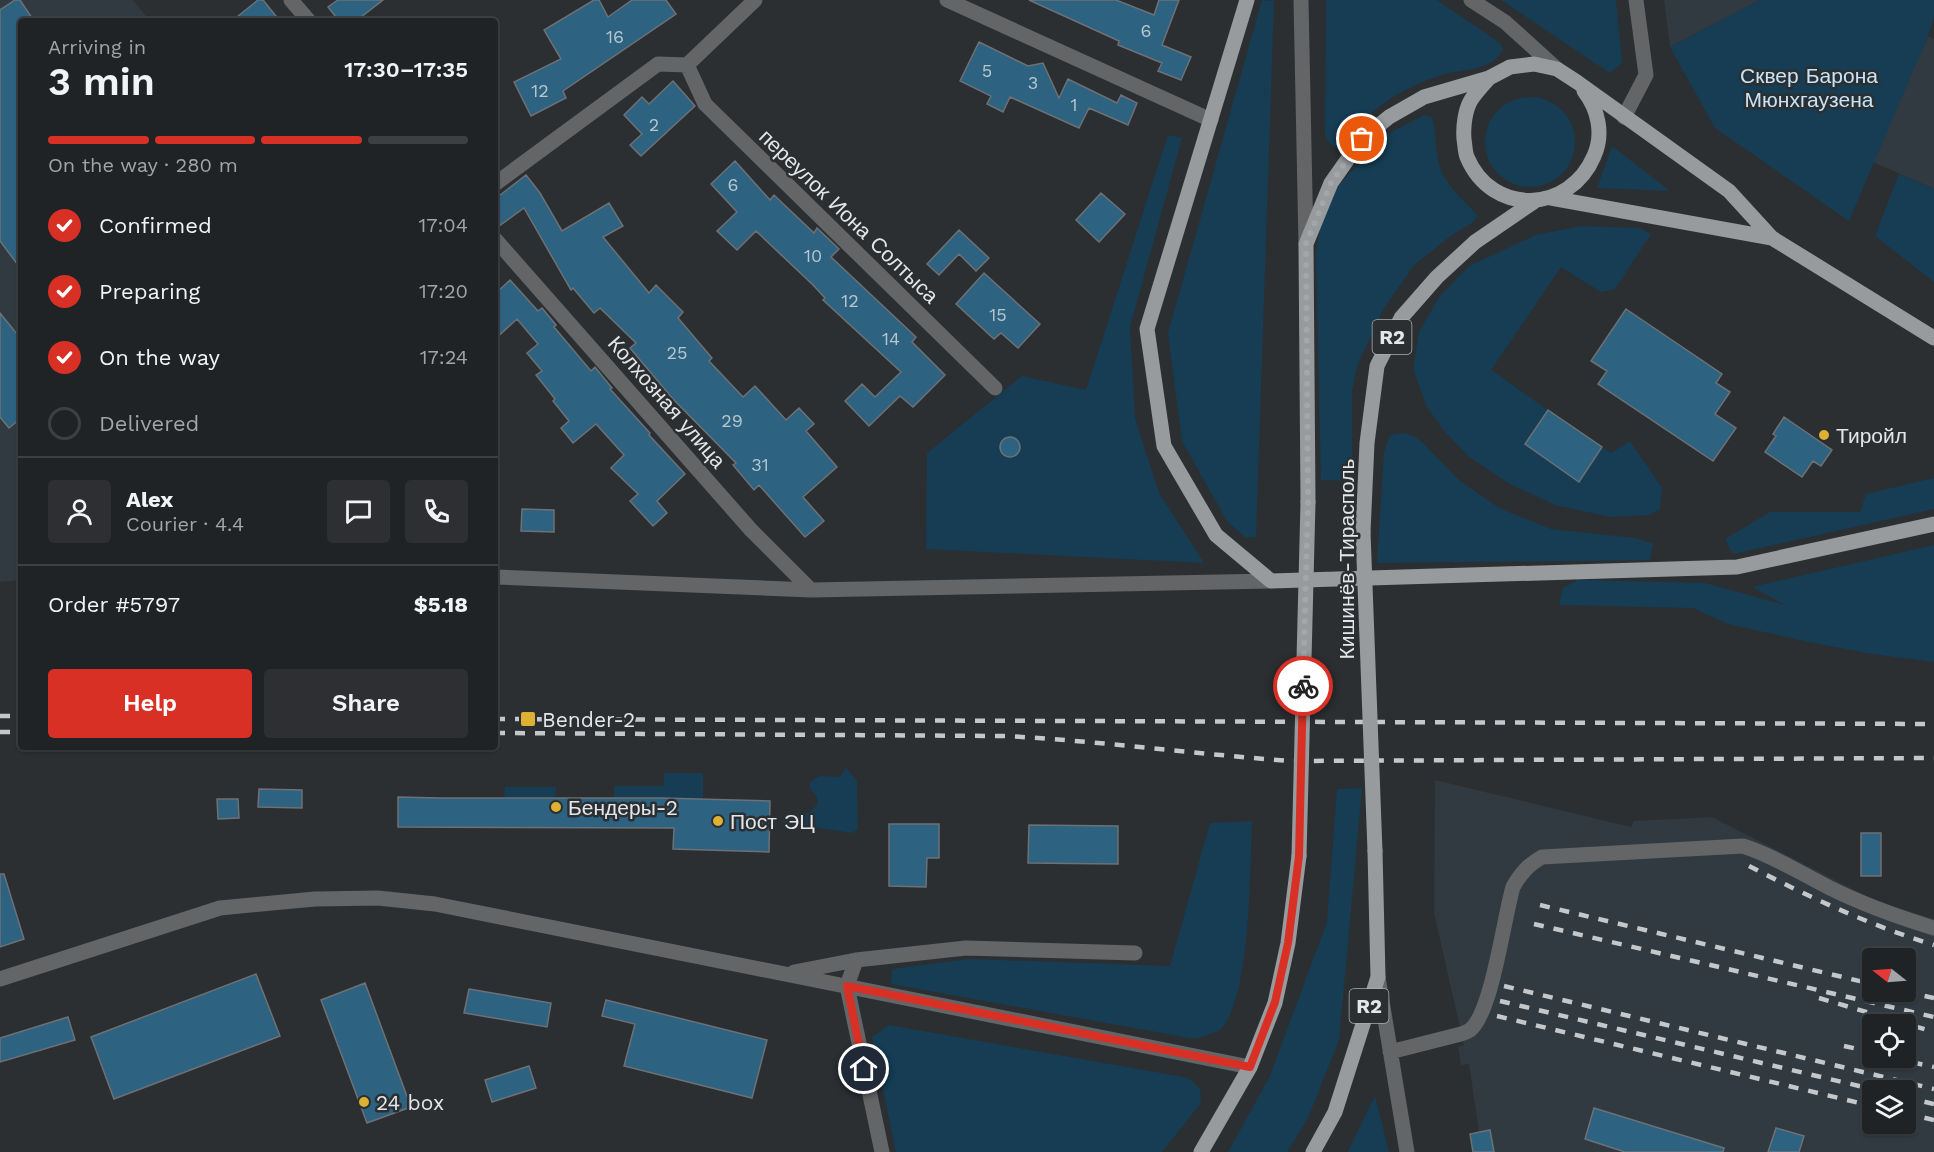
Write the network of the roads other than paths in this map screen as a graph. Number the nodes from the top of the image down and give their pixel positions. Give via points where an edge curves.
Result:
1 (291, 0) edge
2 (755, 0) edge
3 (946, 0) edge
4 (1247, 0) edge
5 (1301, 0) edge
6 (1471, 0) edge
7 (1636, 0) edge
8 (306, 18) edge
9 (687, 65) junction
10 (1557, 69) junction
11 (1489, 78) junction
12 (1577, 82) junction
13 (1624, 117) junction
14 (1211, 120) junction
15 (498, 182) edge
16 (1551, 198) junction
17 (1535, 201) junction
18 (1772, 238) junction
19 (498, 242) edge
20 (1306, 244) junction
21 (1934, 338) edge
22 (995, 388) dead end
23 (1934, 524) edge
24 (498, 577) edge
25 (1271, 581) junction
26 (811, 590) junction
27 (1934, 928) edge
28 (1135, 953) dead end
29 (856, 960) junction
30 (787, 974) junction
31 (1378, 977) junction
32 (0, 979) edge
33 (847, 986) junction
34 (1390, 1052) junction
35 (1250, 1067) junction
36 (882, 1152) edge
37 (1201, 1152) edge
38 (1313, 1152) edge
39 (1407, 1152) edge

1 - 8 street
2 - 9 street
3 - 14 street
4 - 14 main road
5 - 20 street
6 - 10 street via 1506,22
7 - 13 street via 1646,75
9 - 15 street via 658,64
9 - 22 street, переулок Иона Солтыса via 705,104
10 - 11 main road, R2 via 1534,64 1510,67
10 - 12 main road, R2
11 - 17 main road via 1468,110 1463,128 1467,157 1482,181 1506,197
11 - 20 main road, R2 via 1424,97 1389,117 1362,139 1331,183
12 - 13 main road, R2
12 - 16 main road via 1592,101 1599,124 1598,148 1588,170 1572,188
13 - 18 main road, R2 via 1729,191
14 - 25 main road via 1147,329 1164,446 1216,535
16 - 17 main road, R2
16 - 18 main road, R2
17 - 31 main road, Кишинёв-Тирасполь / R2, bridge via 1475,242 1437,277 1401,318 1377,366 1367,443 1363,532
18 - 21 main road, R2
19 - 26 street, Колхозная улица via 751,530
20 - 35 main road, R2, bridge via 1308,502 1299,856 1288,943 1275,1002
23 - 25 main road via 1737,567
24 - 26 street
25 - 26 street
27 - 34 street via 1881,912 1743,846 1542,857 1520,874 1513,887 1490,989 1471,1029
28 - 29 street via 966,948
29 - 30 street
29 - 33 street
30 - 32 street via 435,904 378,898 220,908
30 - 33 street
31 - 34 street
31 - 38 main road, Кишинёв-Тирасполь / R2 via 1335,1112
33 - 35 street
33 - 36 street
34 - 39 street
35 - 37 main road, R2

